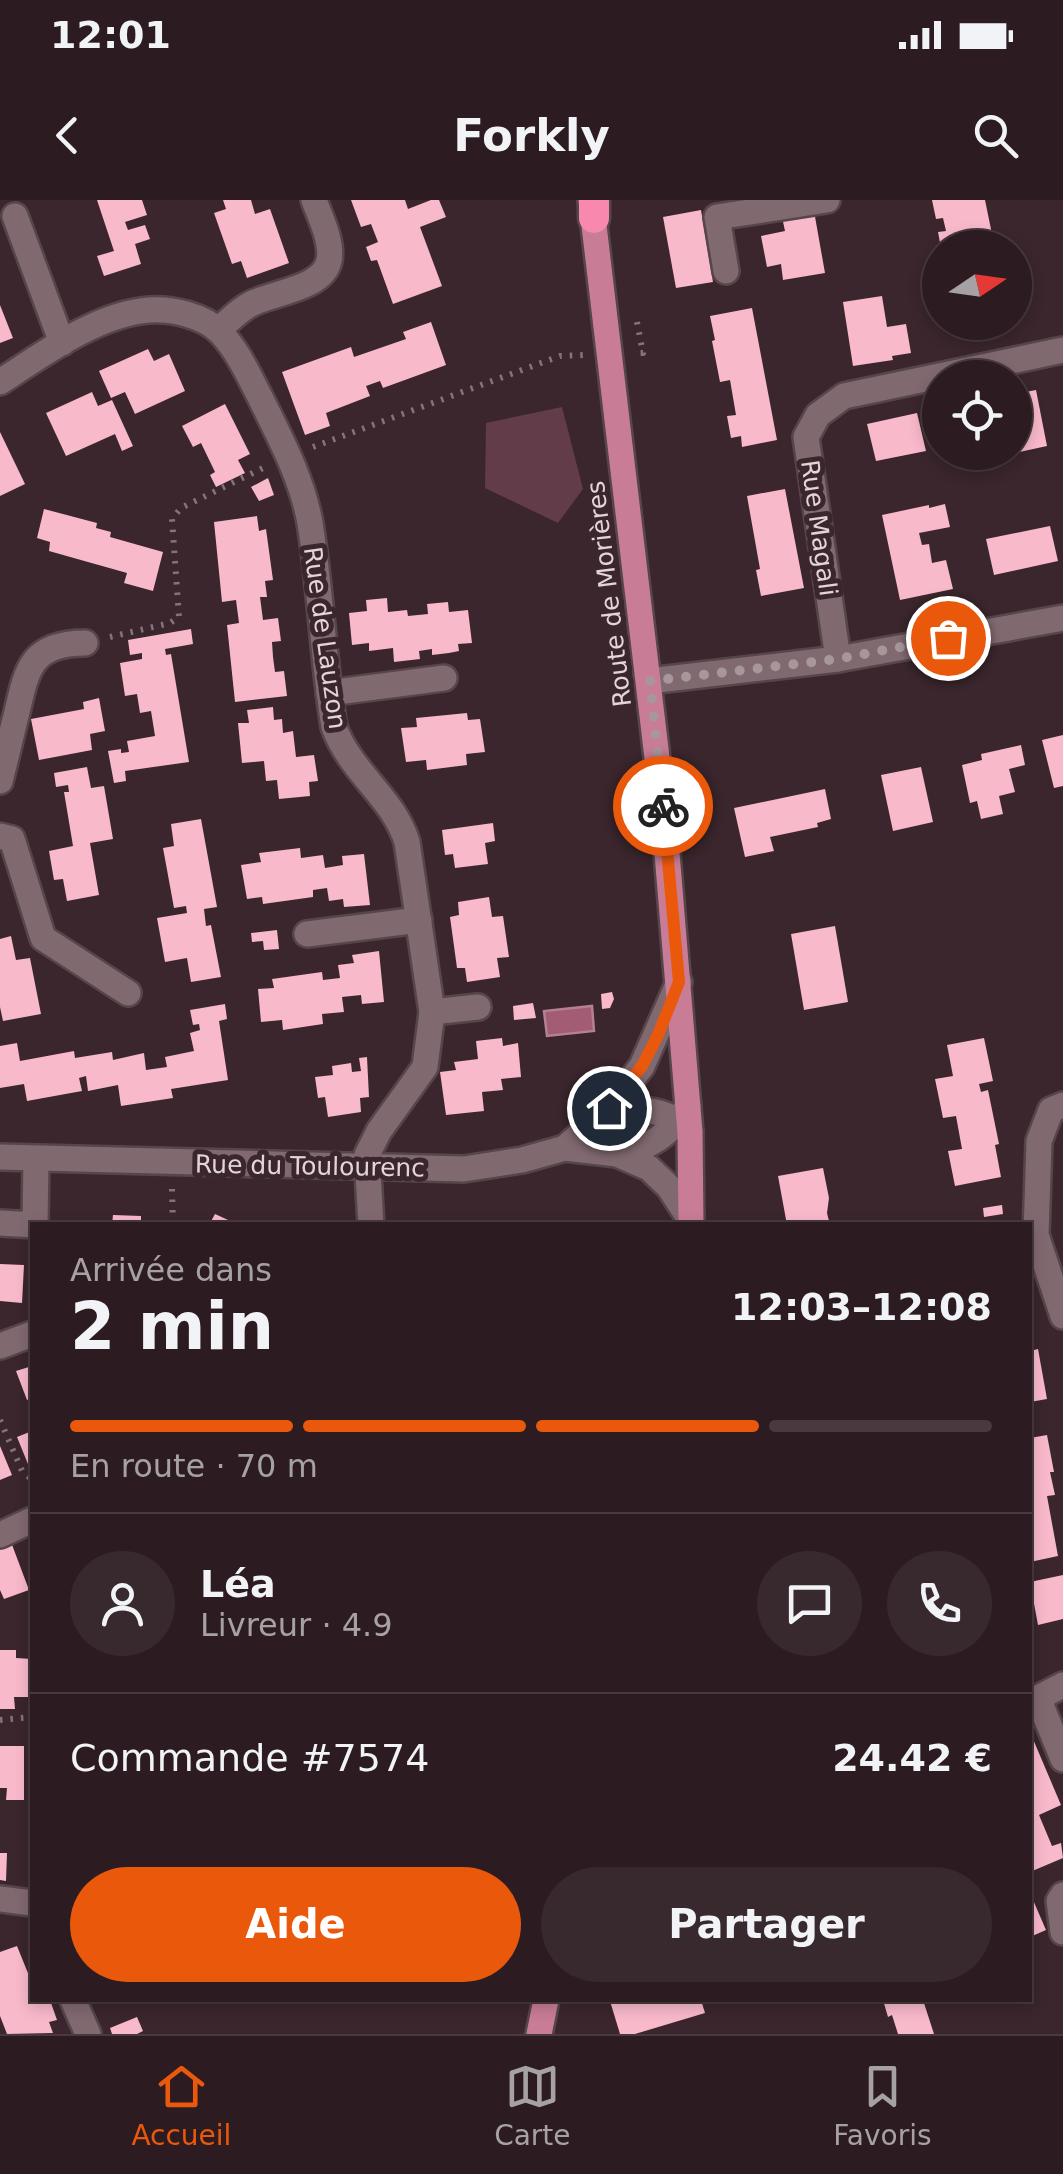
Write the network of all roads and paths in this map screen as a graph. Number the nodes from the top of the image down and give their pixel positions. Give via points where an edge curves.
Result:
1 (314, 200) edge
2 (827, 200) edge
3 (593, 206) edge
4 (15, 216) dead end
5 (726, 272) dead end
6 (218, 330) junction
7 (62, 343) junction
8 (1063, 350) edge
9 (611, 355) junction
10 (0, 382) edge
11 (290, 455) junction
12 (1063, 618) edge
13 (84, 643) joint
14 (838, 659) junction
15 (444, 678) dead end
16 (650, 681) junction
17 (328, 693) junction
18 (0, 782) edge
19 (0, 836) edge
20 (419, 920) junction
21 (307, 934) dead end
22 (679, 982) junction
23 (128, 992) dead end
24 (478, 1007) dead end
25 (432, 1012) junction
26 (1063, 1104) edge
27 (609, 1108) junction
28 (686, 1120) junction
29 (565, 1148) junction
30 (617, 1154) junction
31 (0, 1157) edge
32 (36, 1159) junction
33 (171, 1163) junction
34 (366, 1168) junction
35 (35, 1222) edge
36 (173, 1222) edge
37 (372, 1222) edge
38 (690, 1222) edge
39 (691, 1222) edge
40 (0, 1223) edge
41 (30, 1225) edge
42 (1063, 1316) edge
43 (30, 1335) edge
44 (0, 1346) edge
45 (0, 1420) edge
46 (30, 1478) edge
47 (30, 1521) edge
48 (0, 1535) edge
49 (1063, 1685) edge
50 (1034, 1699) edge
51 (30, 1717) edge
52 (0, 1720) edge
53 (1063, 1760) edge
54 (1061, 1898) edge
55 (0, 1900) edge
56 (30, 1904) edge
57 (1063, 1932) edge
58 (75, 2002) edge
59 (546, 2002) edge
60 (88, 2034) edge
61 (540, 2034) edge

1 - 6 street via 328,239 330,259 322,274 249,305
2 - 5 street via 717,218
3 - 9 main road, Route de Morières
4 - 7 street
6 - 7 street via 174,312 130,312
6 - 11 street, Rue de Lauzon
7 - 10 street
8 - 14 street, Rue Magali via 844,396 818,416 806,438
9 - 11 path via 560,356
9 - 16 main road, Route de Morières
11 - 13 path via 181,508 172,519 178,616
11 - 17 street, Rue de Lauzon via 310,522
12 - 14 street
13 - 18 street via 64,643 27,670
14 - 16 street
15 - 17 street
16 - 22 main road, Route de Morières
17 - 20 street, Rue de Lauzon via 341,746 400,822
19 - 23 street via 12,840 43,938
20 - 21 street
20 - 25 street, Rue de Lauzon
22 - 27 street, Route de Morières via 642,1066
22 - 28 main road, Route de Morières
24 - 25 street
25 - 34 street, Rue de Lauzon via 424,1067 379,1131
26 - 42 street via 1051,1110 1039,1141 1036,1235
27 - 28 street
27 - 29 street, Route de Morières
28 - 30 street, Rue du Toulourenc via 652,1144
28 - 39 main road, Route de Morières
29 - 30 street, Rue du Toulourenc
29 - 34 street, Rue du Toulourenc via 464,1168
30 - 38 street, Rue du Toulourenc via 649,1168
31 - 32 street, Rue du Toulourenc
32 - 33 street, Rue du Toulourenc
32 - 35 street
33 - 34 street, Rue du Toulourenc
33 - 36 path
34 - 37 street
40 - 41 street
43 - 44 street
45 - 46 path
47 - 48 street
49 - 50 street
50 - 53 street
51 - 52 path
54 - 57 street
55 - 56 street
58 - 60 street
59 - 61 main road

